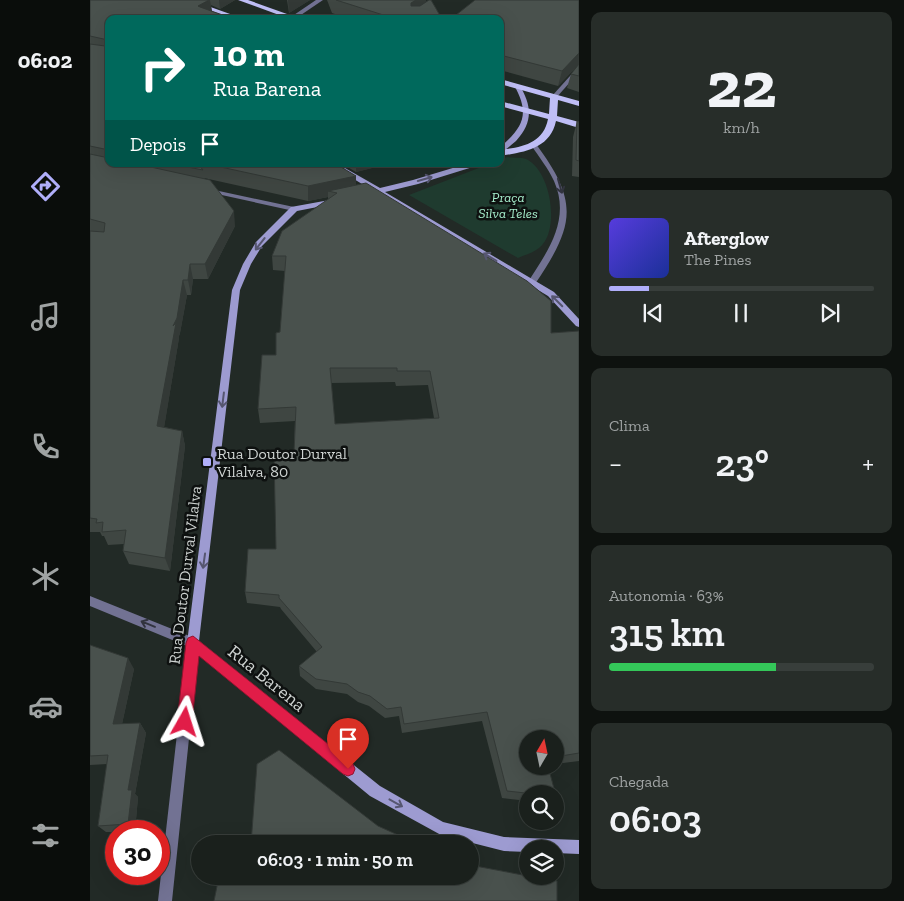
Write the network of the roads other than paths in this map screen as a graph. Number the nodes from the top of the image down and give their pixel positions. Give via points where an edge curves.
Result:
1 (184, 0) edge
2 (241, 0) edge
3 (320, 0) edge
4 (225, 14) joint
5 (228, 15) edge
6 (285, 15) edge
7 (298, 15) edge
8 (579, 68) edge
9 (504, 82) edge
10 (518, 87) junction
11 (554, 97) junction
12 (504, 104) edge
13 (579, 104) edge
14 (528, 111) junction
15 (554, 118) junction
16 (579, 125) edge
17 (534, 145) junction
18 (504, 148) edge
19 (504, 151) edge
20 (338, 167) edge
21 (464, 167) edge
22 (197, 187) edge
23 (378, 191) junction
24 (294, 209) junction
25 (532, 282) junction
26 (579, 324) edge
27 (90, 601) edge
28 (193, 643) junction
29 (579, 847) edge
30 (165, 901) edge

1 - 4 main road
2 - 6 main road
3 - 7 street
4 - 5 main road
8 - 11 street
9 - 10 main road
10 - 11 main road
10 - 14 main road
11 - 13 main road
11 - 15 main road
12 - 14 main road
14 - 15 main road
14 - 18 main road via 525,124
15 - 16 main road
15 - 17 main road via 548,134
17 - 19 main road
17 -> 25 street via 560,182 565,218 558,242
20 - 23 main road
23 -> 21 main road
22 - 24 street
23 - 24 main road
25 -> 23 main road
24 -> 28 main road, Rua Doutor Durval Vilalva via 259,244 236,290
26 -> 25 main road via 551,294
28 -> 27 street, Rua Barena
28 -> 29 main road, Rua Barena via 375,791 441,828 504,844
28 - 30 street, Rua Doutor Durval Vilalva

